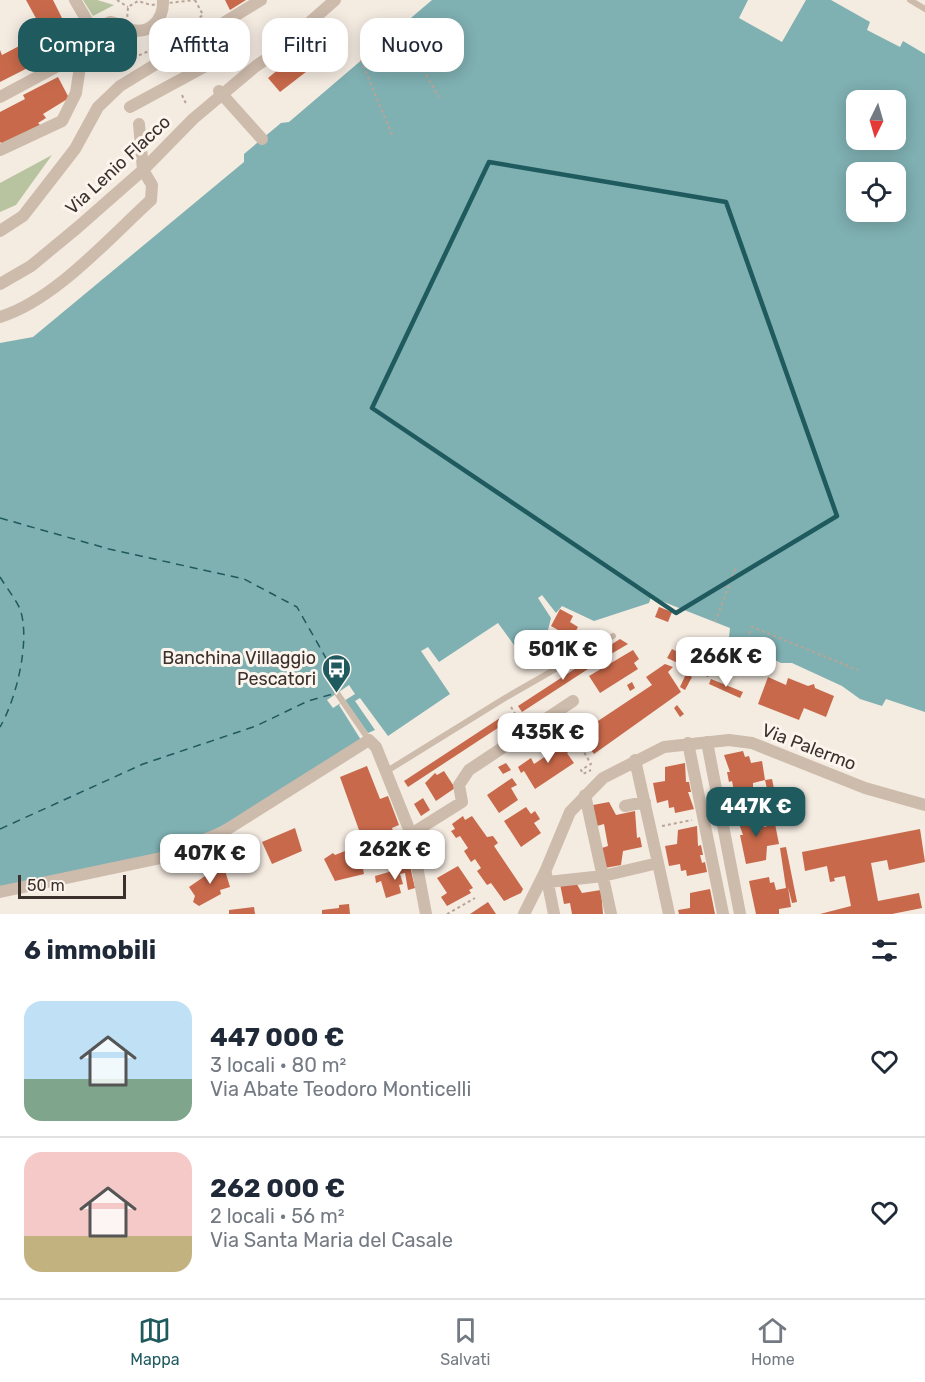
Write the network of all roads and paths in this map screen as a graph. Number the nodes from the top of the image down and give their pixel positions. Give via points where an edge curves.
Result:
1 (75, 0) edge
2 (117, 0) edge
3 (261, 0) edge
4 (335, 0) edge
5 (910, 0) edge
6 (138, 1) edge
7 (159, 3) edge
8 (925, 9) edge
9 (85, 18) edge
10 (198, 18) edge
11 (137, 31) edge
12 (47, 72) edge
13 (79, 72) edge
14 (196, 72) edge
15 (366, 72) edge
16 (425, 72) edge
17 (221, 92) junction
18 (0, 97) edge
19 (440, 97) dead end
20 (130, 107) dead end
21 (138, 124) dead end
22 (393, 137) dead end
23 (262, 139) dead end
24 (0, 150) edge
25 (143, 170) junction
26 (0, 231) edge
27 (0, 284) edge
28 (0, 317) edge
29 (736, 567) dead end
30 (715, 622) dead end
31 (613, 636) dead end
32 (745, 645) dead end
33 (858, 670) dead end
34 (337, 693) dead end
35 (573, 701) dead end
36 (572, 732) dead end
37 (369, 740) junction
38 (707, 742) junction
39 (688, 743) junction
40 (635, 760) junction
41 (387, 771) junction
42 (603, 778) junction
43 (585, 795) junction
44 (645, 802) junction
45 (925, 805) edge
46 (625, 806) dead end
47 (766, 806) dead end
48 (721, 814) junction
49 (703, 817) junction
50 (651, 828) junction
51 (411, 834) junction
52 (658, 863) junction
53 (603, 876) junction
54 (547, 877) junction
55 (0, 892) edge
56 (475, 898) dead end
57 (426, 914) edge
58 (447, 914) edge
59 (524, 914) edge
60 (554, 914) edge
61 (611, 914) edge
62 (669, 914) edge
63 (723, 914) edge
64 (740, 914) edge

1 - 9 street
2 - 6 path via 128,7
3 - 26 street via 120,86 98,107 75,149 22,216
4 - 17 street, Via Lenio Flacco via 274,54
5 - 8 lane
6 - 7 path
7 - 10 path via 195,0 203,15
7 - 11 street via 160,17 151,27
12 - 18 street
13 - 24 street via 76,93 62,121
14 - 20 street
15 - 22 path
16 - 19 path
17 - 23 street
17 - 25 street, Via Lenio Flacco
21 - 25 street
25 - 27 street, Via Lenio Flacco via 31,266
25 - 28 street via 152,185 151,200 44,297
29 - 30 path
31 - 41 lane
32 - 33 path via 752,627
34 - 37 lane
35 - 51 street via 469,770 459,785 462,802
36 - 42 path via 591,764 581,770 583,774 597,767
37 - 41 street
37 - 55 street via 223,832 171,853
38 - 39 street, Via Palermo
38 - 45 street, Via Palermo via 752,743 865,788
38 - 48 street
39 - 40 street, Via Palermo via 664,747
39 - 49 street
40 - 42 street, Via Palermo
40 - 44 street
41 - 51 street
42 - 43 street, Via Palermo
43 - 53 street
43 - 54 street, Via Palermo via 570,813
44 - 46 street
44 - 50 street
47 - 48 path
48 - 64 street
49 - 50 path
49 - 63 street
50 - 52 street
51 - 57 street
52 - 53 street
52 - 62 street
53 - 54 street
53 - 61 street
54 - 59 street, Via Palermo
54 - 60 street
56 - 58 path

